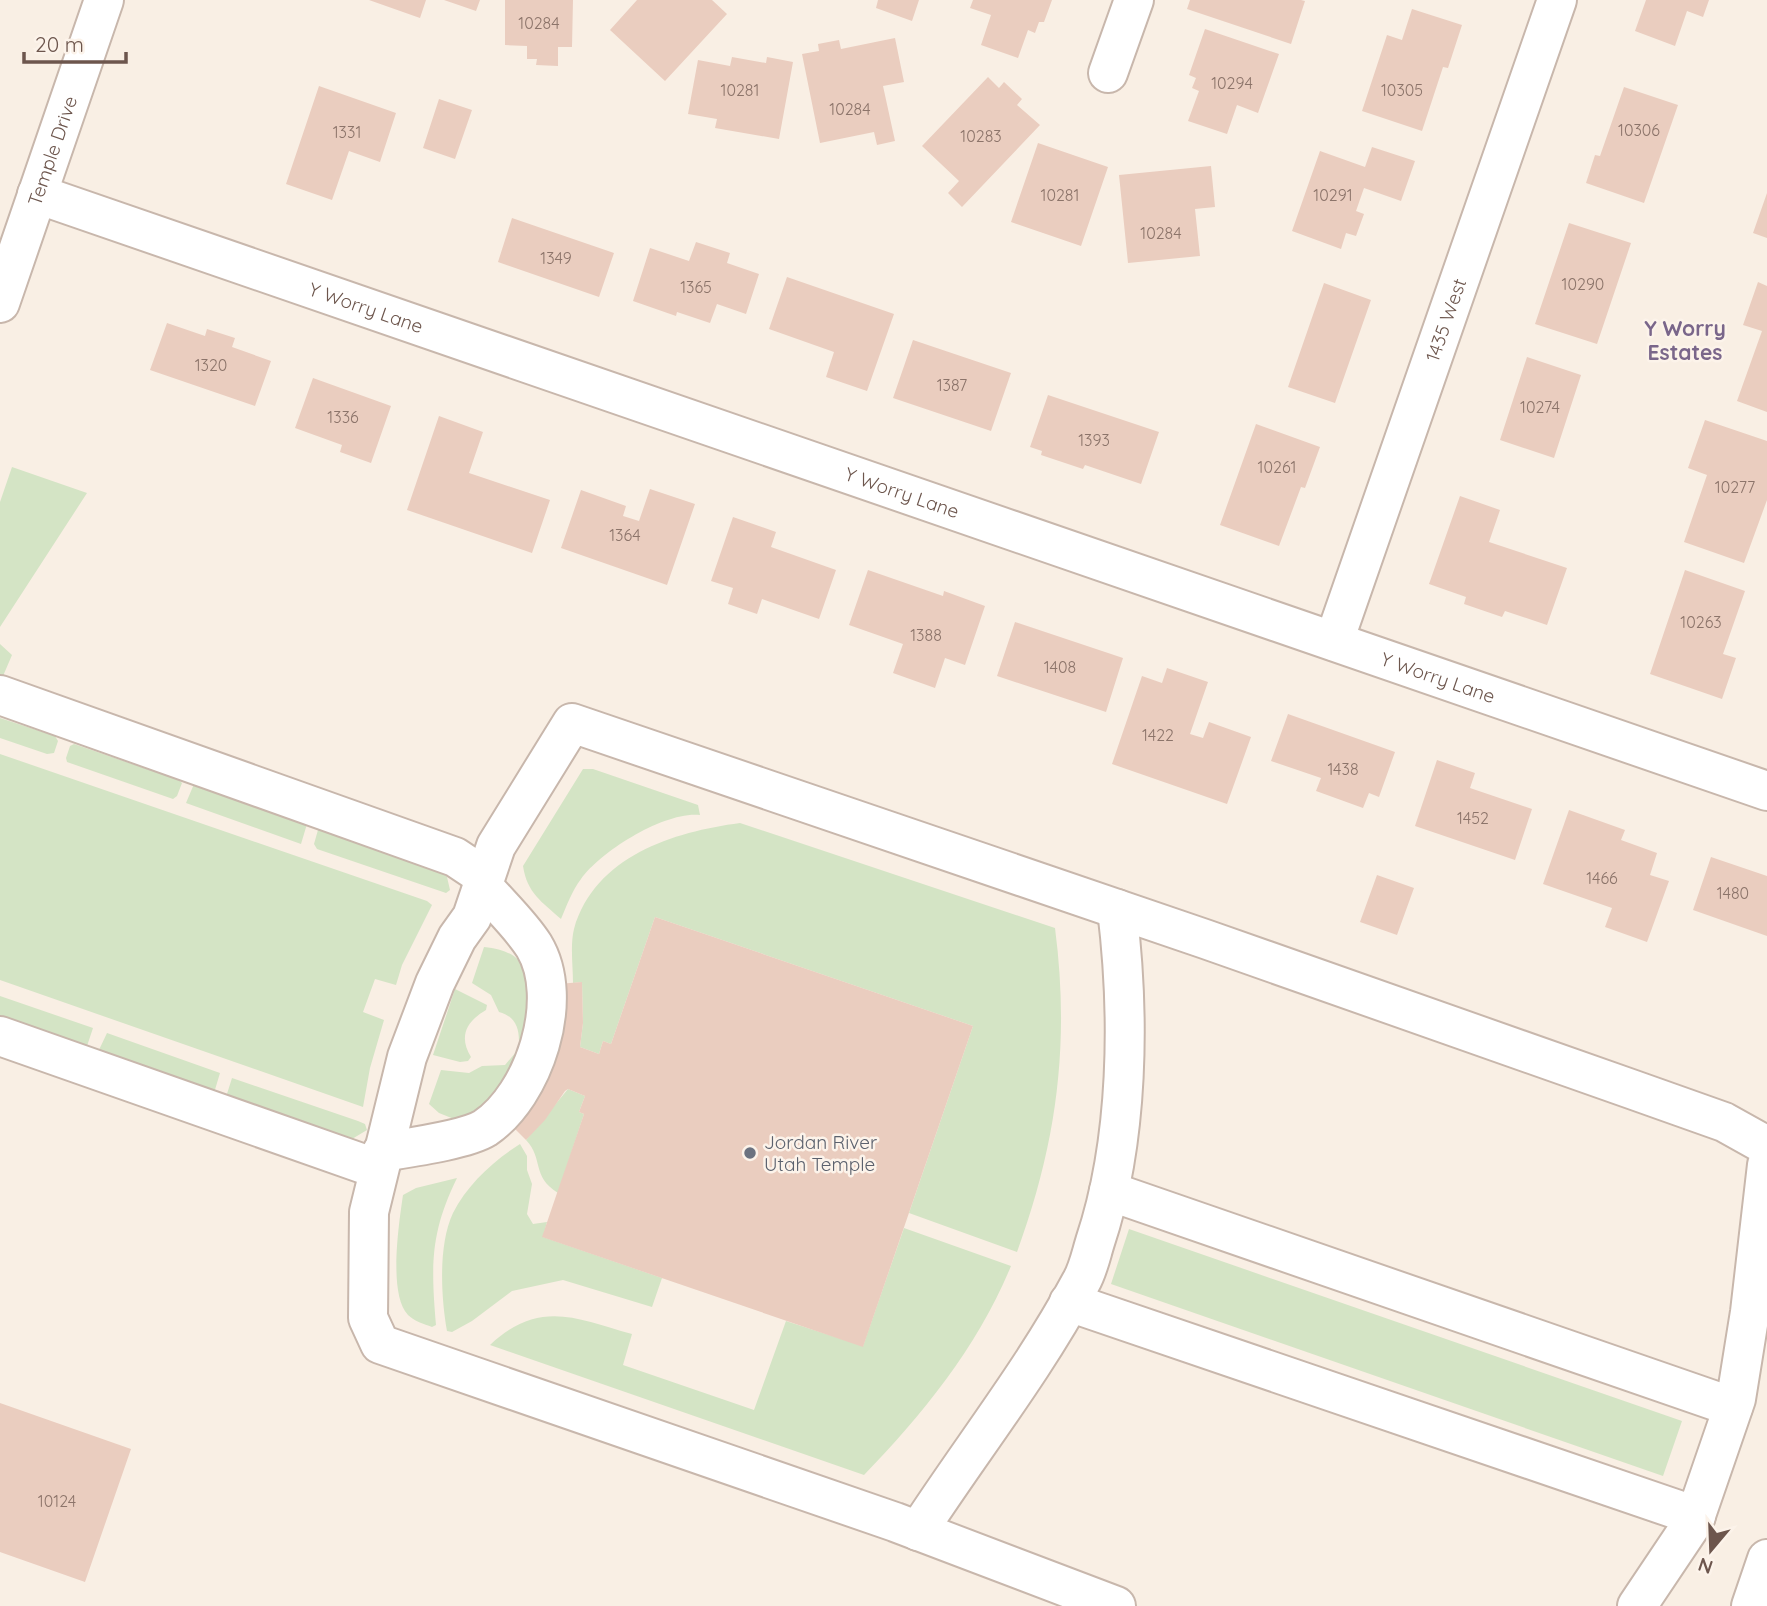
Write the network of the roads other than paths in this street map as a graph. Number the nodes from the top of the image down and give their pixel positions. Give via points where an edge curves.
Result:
1 (104, 0) edge
2 (1134, 0) edge
3 (1556, 0) edge
4 (1108, 73) dead end
5 (37, 194) junction
6 (0, 303) edge
7 (1334, 641) junction
8 (0, 695) edge
9 (1767, 791) edge
10 (484, 881) junction
11 (1117, 909) junction
12 (0, 1036) edge
13 (1767, 1146) edge
14 (380, 1161) junction
15 (1767, 1165) edge
16 (1109, 1191) junction
17 (1761, 1273) edge
18 (1069, 1302) junction
19 (1758, 1315) edge
20 (1733, 1407) junction
21 (1696, 1517) junction
22 (918, 1531) junction
23 (1767, 1559) edge
24 (1116, 1606) edge
25 (1637, 1606) edge
26 (1751, 1606) edge

1 - 5 street, Temple Drive
2 - 4 street
3 - 7 street, 1435 West
5 - 6 street, Temple Drive
5 - 7 street, Y Worry Lane
7 - 9 street, Y Worry Lane
8 - 10 street via 454,857
10 - 11 street via 496,846 572,723
10 - 14 street via 472,917 435,983 407,1057
10 - 14 street via 534,947 547,979 537,1056 514,1100 484,1129
11 - 13 street via 1724,1122
11 - 16 street via 1126,1048
12 - 14 street
14 - 22 street via 369,1212 368,1318 380,1344
15 - 17 street
16 - 18 street via 1083,1280
16 - 20 street
17 - 19 street
18 - 21 street
18 - 22 street via 1007,1404
19 - 20 street
20 - 21 street
21 - 25 street
22 - 24 street
23 - 26 street

